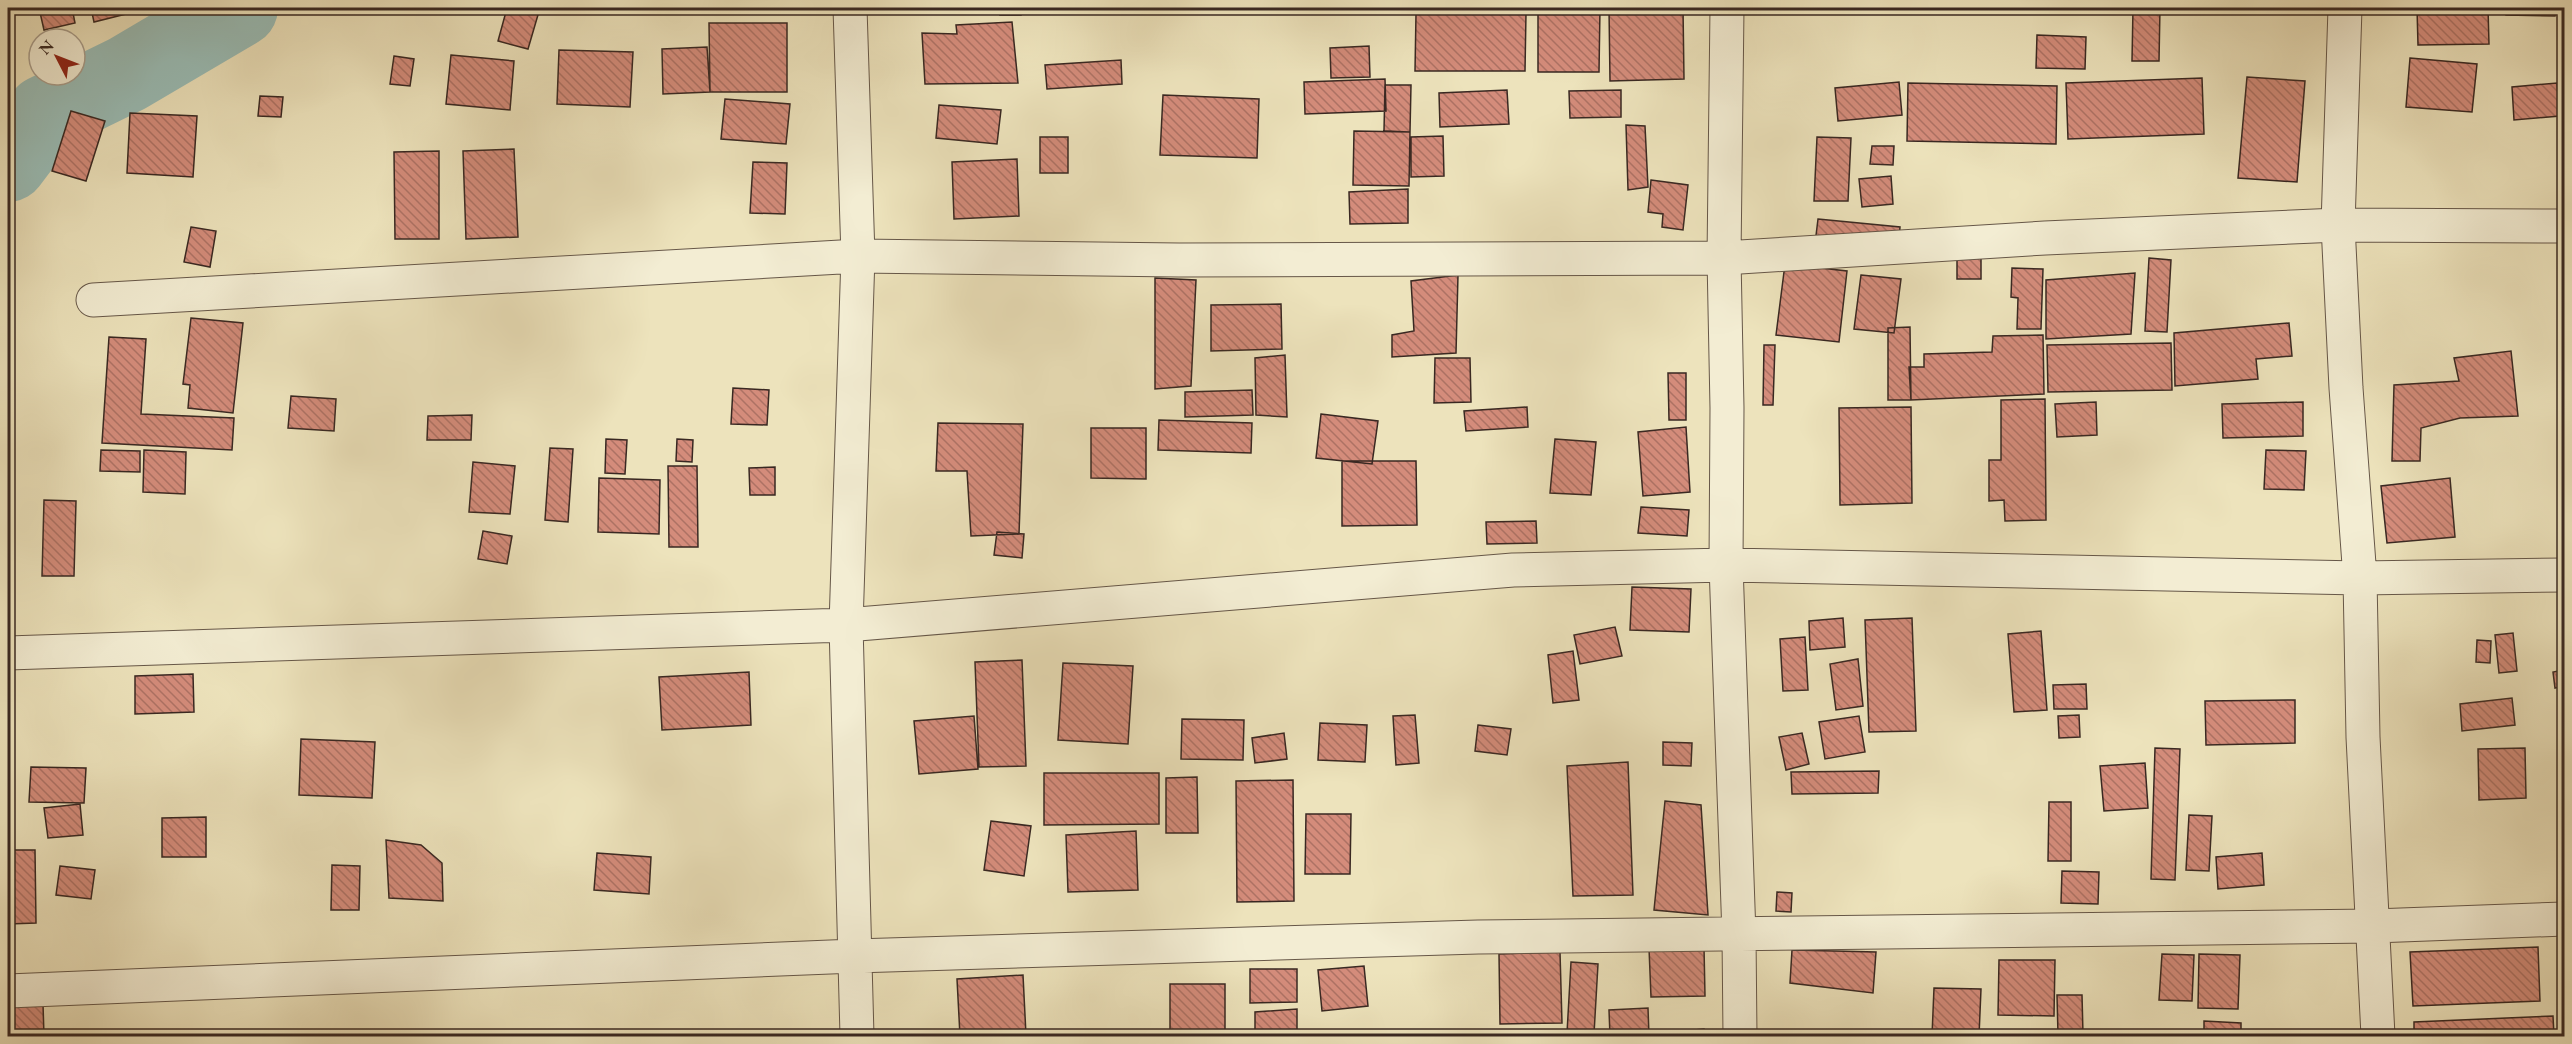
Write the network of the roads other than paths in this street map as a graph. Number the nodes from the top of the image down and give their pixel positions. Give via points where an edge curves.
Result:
1 (850, 8) edge
2 (1727, 8) edge
3 (2345, 8) edge
4 (2338, 225) junction
5 (2565, 226) edge
6 (858, 256) junction
7 (1724, 258) junction
8 (93, 300) dead end
9 (1726, 565) junction
10 (2565, 575) edge
11 (2360, 578) junction
12 (846, 625) junction
13 (8, 653) edge
14 (2565, 919) edge
15 (2374, 926) junction
16 (1739, 935) junction
17 (855, 956) junction
18 (8, 990) edge
19 (857, 1036) edge
20 (1740, 1036) edge
21 (2378, 1036) edge

1 - 6 street
2 - 7 street
3 - 4 street
4 - 5 street
4 - 7 street via 2034,238
4 - 11 street
6 - 7 street via 1167,260
6 - 8 street
6 - 12 street
7 - 9 street via 1728,408
9 - 11 street
9 - 12 street via 1513,570
9 - 16 street
10 - 11 street
11 - 15 street via 2363,737
12 - 13 street
12 - 17 street
14 - 15 street
15 - 16 street
15 - 21 street
16 - 17 street via 1478,937
16 - 20 street
17 - 18 street
17 - 19 street

